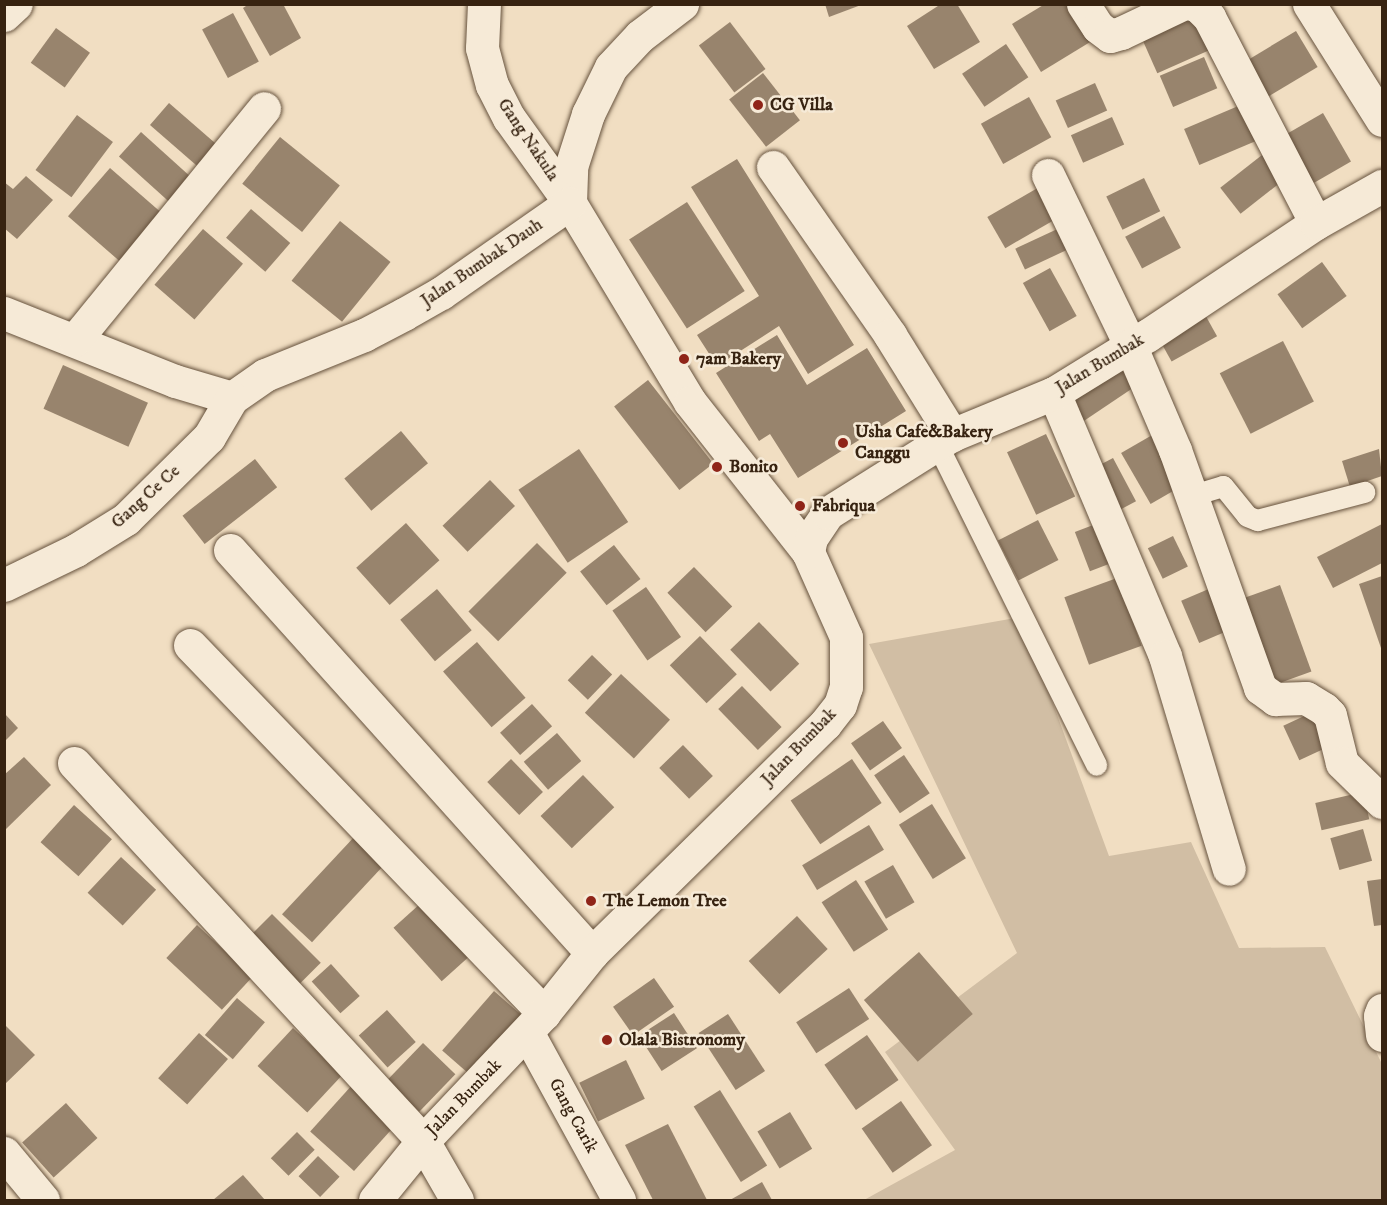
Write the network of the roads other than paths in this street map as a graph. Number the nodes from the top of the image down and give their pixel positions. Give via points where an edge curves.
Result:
1 (16, 4) edge
2 (484, 4) edge
3 (681, 4) edge
4 (1083, 4) edge
5 (1182, 4) edge
6 (1192, 4) edge
7 (1309, 4) edge
8 (4, 15) edge
9 (264, 108) dead end
10 (1383, 120) edge
11 (773, 166) dead end
12 (1048, 175) dead end
13 (1383, 186) edge
14 (570, 203) junction
15 (1316, 223) junction
16 (4, 313) edge
17 (75, 340) junction
18 (1130, 345) junction
19 (1054, 393) junction
20 (232, 398) junction
21 (944, 440) junction
22 (1364, 492) dead end
23 (1193, 495) junction
24 (230, 550) dead end
25 (808, 552) junction
26 (4, 585) edge
27 (190, 645) dead end
28 (74, 763) dead end
29 (1096, 765) dead end
30 (1383, 802) edge
31 (1229, 869) dead end
32 (592, 953) junction
33 (1383, 1010) edge
34 (535, 1022) junction
35 (1383, 1035) edge
36 (423, 1142) junction
37 (4, 1153) edge
38 (43, 1200) edge
39 (375, 1200) edge
40 (457, 1200) edge
41 (619, 1200) edge

1 - 8 street
2 - 14 street, Gang Nakula via 482,48 492,85 509,118
3 - 14 street via 640,36 611,67 588,114 571,167
4 - 5 street via 1098,27 1110,36
6 - 15 street via 1209,16
7 - 10 street
9 - 17 street
11 - 21 street via 890,335
12 - 18 street
13 - 15 street, Jalan Bumbak
14 - 20 street, Jalan Bumbak Dauh via 441,293 364,335 265,375
14 - 25 street via 690,402
15 - 18 street, Jalan Bumbak
16 - 17 street
17 - 20 street via 184,384
18 - 19 street, Jalan Bumbak
18 - 23 street
19 - 21 street, Jalan Bumbak
19 - 31 street via 1165,656
20 - 26 street, Gang Ce Ce via 209,437 126,519 76,550
21 - 25 street, Jalan Bumbak via 828,513
21 - 29 lane
22 - 23 lane via 1257,520 1247,516 1223,486
23 - 30 street via 1260,688 1275,699 1306,698 1324,709 1330,715 1342,763
24 - 32 street
25 - 32 street, Jalan Bumbak via 846,637 847,679 840,705
27 - 34 street, Gang Carik
28 - 36 street
32 - 34 street, Jalan Bumbak
33 - 35 street
34 - 36 street, Jalan Bumbak
34 - 41 street, Gang Carik
36 - 39 street, Jalan Bumbak
36 - 40 street
37 - 38 street

